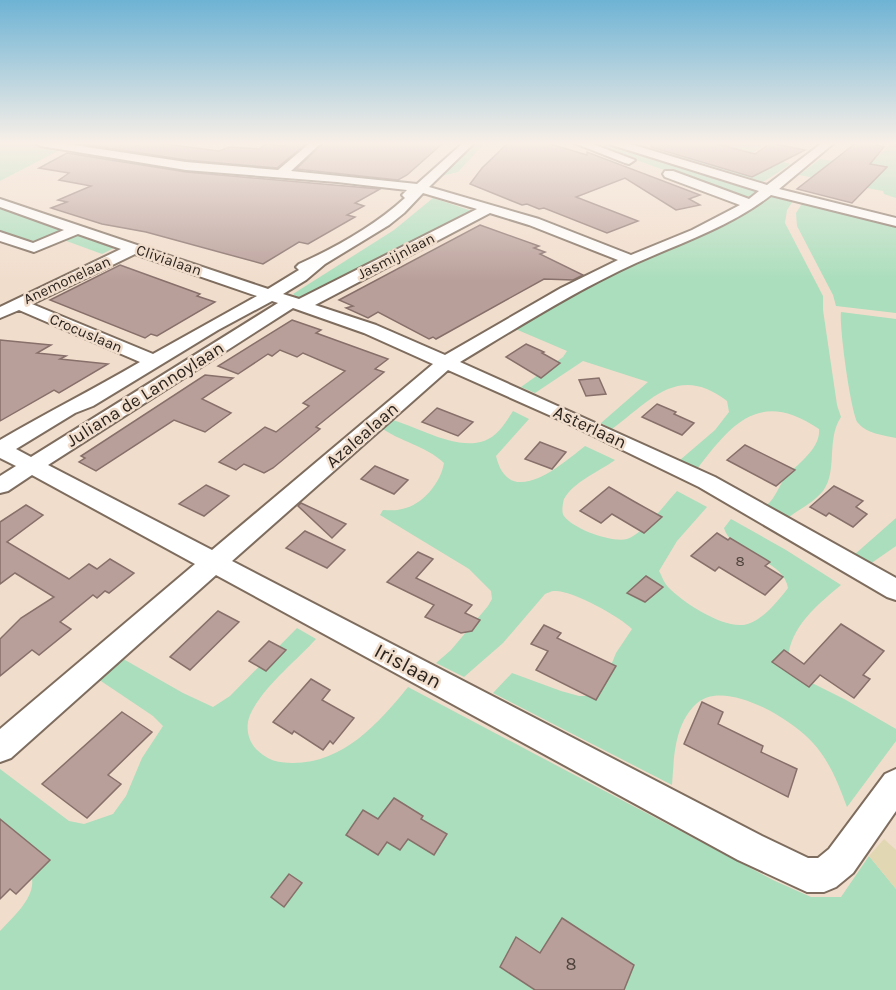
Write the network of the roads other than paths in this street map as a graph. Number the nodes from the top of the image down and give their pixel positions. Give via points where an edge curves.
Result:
1 (419, 189) edge
2 (424, 189) edge
3 (711, 189) edge
4 (769, 190) joint
5 (0, 203) edge
6 (751, 204) junction
7 (490, 208) junction
8 (896, 222) edge
9 (78, 229) junction
10 (0, 236) edge
11 (134, 249) junction
12 (631, 261) junction
13 (266, 293) junction
14 (297, 303) junction
15 (18, 304) junction
16 (0, 312) edge
17 (154, 361) junction
18 (446, 362) junction
19 (7, 455) edge
20 (0, 486) edge
21 (213, 563) junction
22 (896, 591) edge
23 (0, 748) edge
24 (896, 784) edge

1 - 13 street, Juliana de Lannoylaan via 385,221 302,275
2 - 7 street
3 - 6 street
4 - 6 street, Azalealaan
4 - 8 street
5 - 9 street, Clivialaan
6 - 12 street, Azalealaan via 697,233
7 - 12 street
7 - 14 street, Jasmijnlaan
9 - 10 street via 34,248
9 - 11 street, Clivialaan
11 - 13 street, Clivialaan
11 - 15 street, Anemonelaan
12 - 18 street, Azalealaan via 567,291
13 - 14 street, Asterlaan
13 - 17 street, Juliana de Lannoylaan via 238,314
14 - 18 street, Asterlaan
14 - 19 street, Juliana de Lannoylaan
15 - 16 street, Anemonelaan
15 - 17 street, Crocuslaan
17 - 19 street, Juliana de Lannoylaan
18 - 21 street, Azalealaan
18 - 22 street, Asterlaan via 707,482
19 - 20 street, Juliana de Lannoylaan
19 - 21 street, Irislaan
21 - 23 street, Azalealaan
21 - 24 street, Irislaan via 807,875 824,875 841,861

